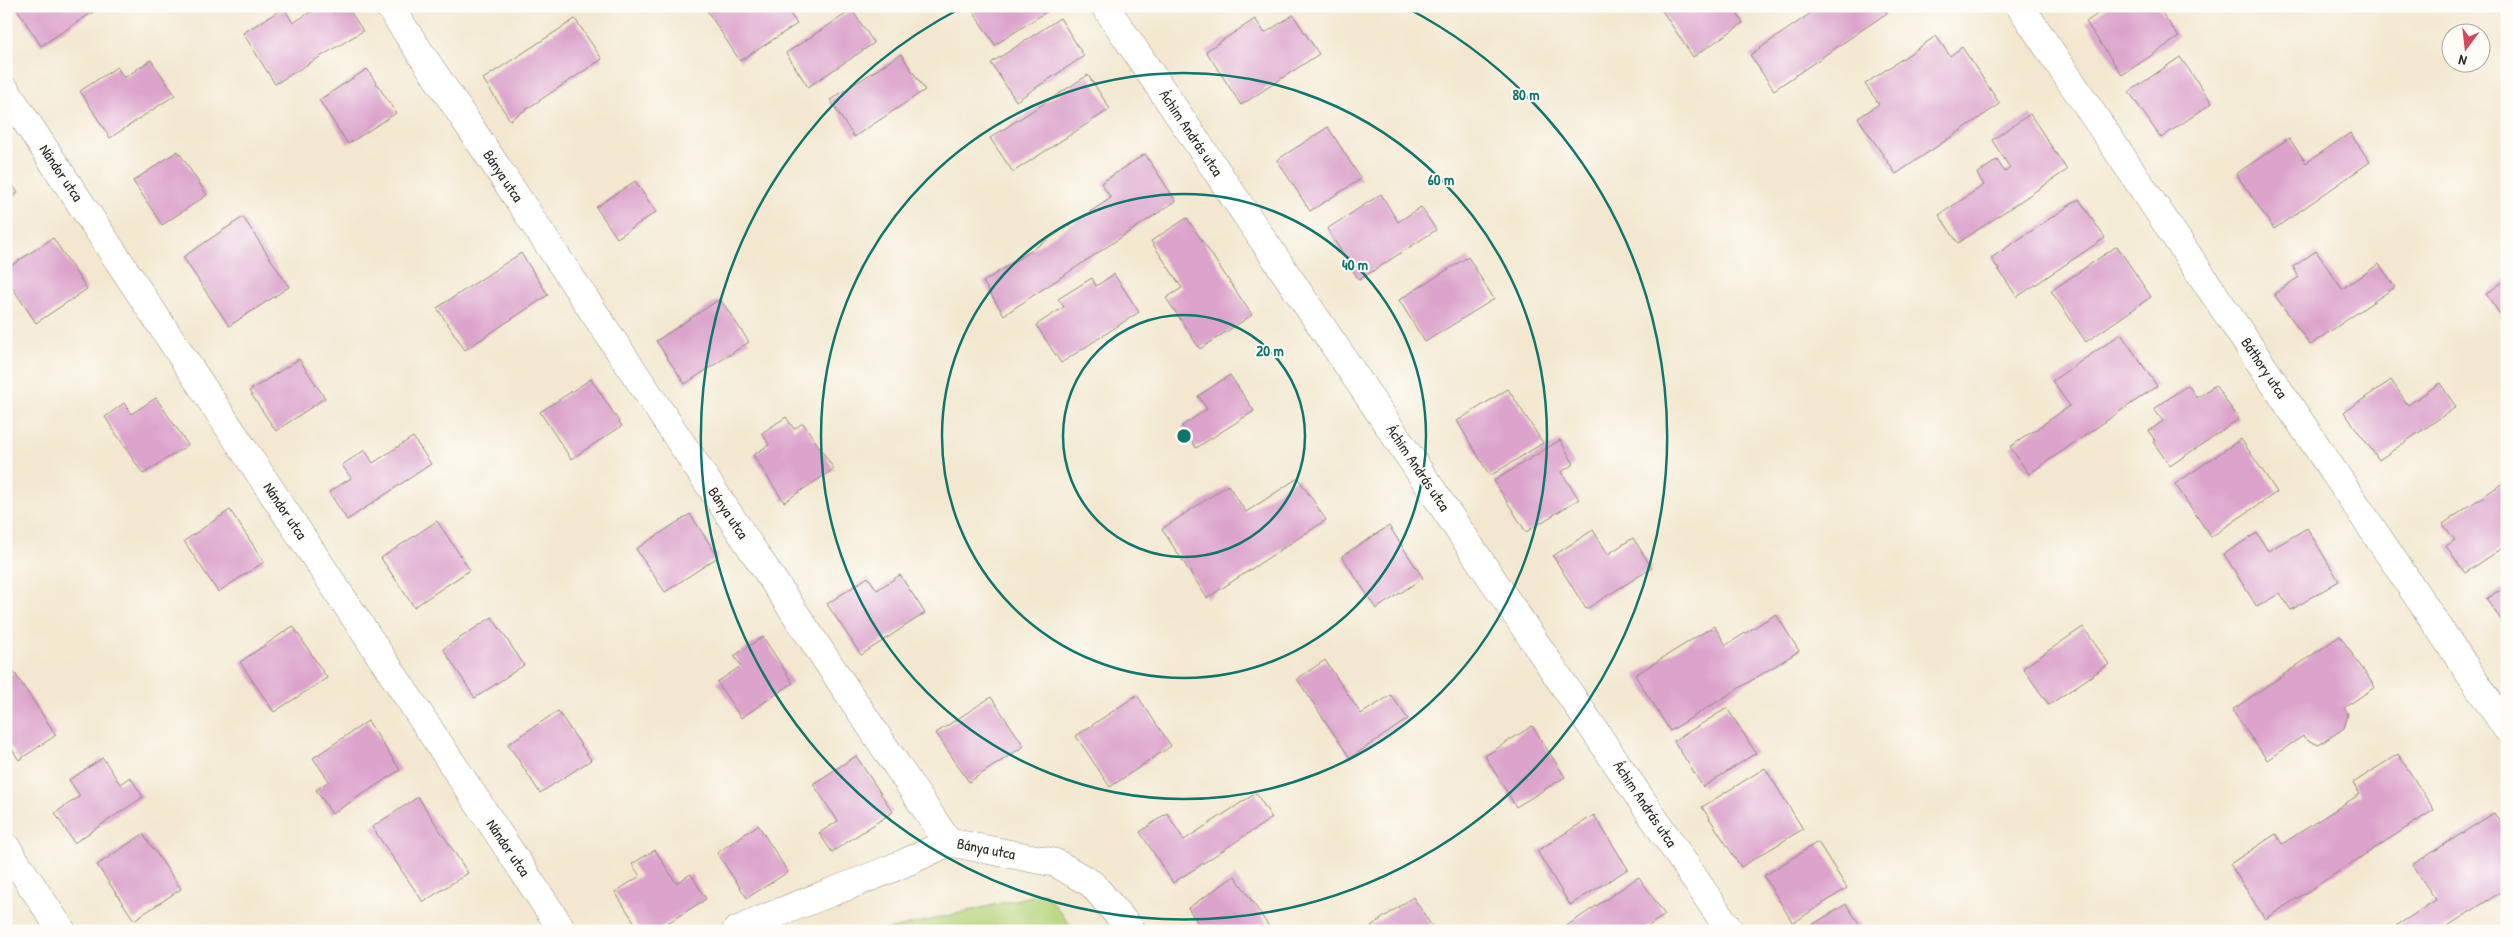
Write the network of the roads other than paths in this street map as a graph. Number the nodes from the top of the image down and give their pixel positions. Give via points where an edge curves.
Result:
1 (389, 6) edge
2 (1105, 6) edge
3 (2020, 6) edge
4 (6, 91) edge
5 (2507, 729) edge
6 (948, 842) junction
7 (6, 846) edge
8 (62, 931) edge
9 (563, 931) edge
10 (736, 931) edge
11 (1132, 931) edge
12 (1730, 931) edge

1 - 6 street, Bánya utca
2 - 12 street, Áchim András utca
3 - 5 street, Báthory utca
4 - 9 street, Nándor utca
6 - 10 street via 919,858 776,912
6 - 11 street, Bánya utca via 1056,863 1092,884
7 - 8 street

